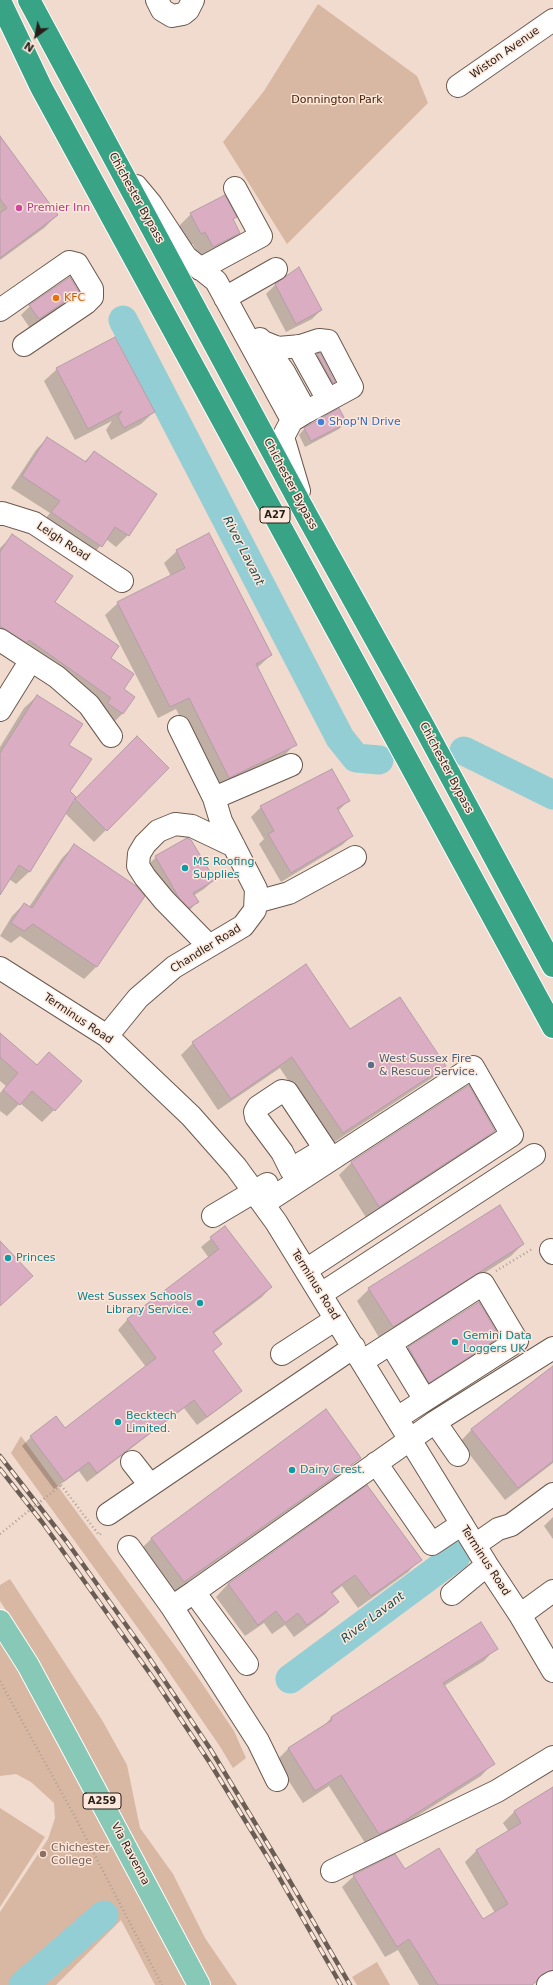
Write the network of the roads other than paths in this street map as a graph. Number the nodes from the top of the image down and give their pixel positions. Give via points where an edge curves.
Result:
1 (29, 0) edge
2 (157, 0) edge
3 (193, 0) edge
4 (0, 1) edge
5 (553, 20) edge
6 (0, 24) edge
7 (41, 86) junction
8 (458, 86) dead end
9 (116, 162) junction
10 (235, 188) dead end
11 (200, 269) junction
12 (276, 269) dead end
13 (225, 298) junction
14 (0, 310) edge
15 (240, 327) junction
16 (289, 344) junction
17 (24, 345) dead end
18 (316, 407) junction
19 (0, 514) edge
20 (307, 516) junction
21 (122, 581) dead end
22 (0, 640) edge
23 (31, 660) junction
24 (0, 710) edge
25 (179, 727) dead end
26 (111, 736) dead end
27 (291, 765) dead end
28 (214, 798) junction
29 (234, 846) junction
30 (355, 857) dead end
31 (256, 902) junction
32 (209, 946) junction
33 (553, 966) edge
34 (0, 968) edge
35 (553, 1027) edge
36 (107, 1036) junction
37 (534, 1155) dead end
38 (291, 1170) junction
39 (259, 1198) junction
40 (213, 1216) dead end
41 (306, 1270) junction
42 (320, 1294) junction
43 (336, 1319) junction
44 (391, 1344) junction
45 (553, 1348) edge
46 (282, 1354) dead end
47 (358, 1354) junction
48 (425, 1400) junction
49 (397, 1418) junction
50 (435, 1422) junction
51 (410, 1439) junction
52 (458, 1455) dead end
53 (132, 1462) dead end
54 (376, 1463) junction
55 (150, 1485) junction
56 (553, 1494) edge
57 (108, 1514) dead end
58 (462, 1524) junction
59 (475, 1545) junction
60 (129, 1547) dead end
61 (487, 1565) junction
62 (553, 1591) edge
63 (194, 1592) junction
64 (452, 1594) dead end
65 (172, 1607) junction
66 (520, 1615) junction
67 (0, 1621) edge
68 (247, 1664) dead end
69 (553, 1671) edge
70 (553, 1757) edge
71 (277, 1780) dead end
72 (332, 1871) dead end
73 (553, 1982) edge
74 (199, 1985) edge
75 (548, 1985) edge

1 - 9 highway, Chichester Bypass / A27
2 - 3 street via 162,10 172,16 183,14
4 - 7 highway, A27
5 - 8 street, Wiston Avenue
6 - 7 highway, A27 via 29,75
7 - 35 highway, A27
9 - 11 street via 151,204 186,257
9 - 20 highway, Chichester Bypass / A27
10 - 11 street via 261,236
11 - 13 street via 216,281
12 - 13 street
13 - 15 street
14 - 17 street via 69,262 77,264 92,289 92,297
15 - 16 street
15 - 18 street
16 - 18 street
16 - 18 street via 284,372
16 - 18 street via 328,341 352,387
18 - 20 street via 283,437
19 - 21 street, Leigh Road via 34,523
20 - 33 highway, Chichester Bypass / A27
22 - 23 street
23 - 24 street
23 - 26 street via 57,677 89,705
25 - 28 street
27 - 28 street
28 - 29 street via 221,821
29 - 31 street via 256,890
29 - 32 street via 192,826 175,824 158,831 139,854 138,866 145,877
30 - 31 street via 289,892
31 - 32 street, Chandler Road via 255,910 243,926
32 - 36 street, Chandler Road via 174,967 138,998
34 - 36 street, Terminus Road
36 - 39 street, Terminus Road via 191,1116 236,1167
37 - 42 street
38 - 38 street via 325,1149 287,1092 282,1091 258,1107 255,1112
38 - 39 street
39 - 40 street
39 - 41 street, Terminus Road
39 - 41 street via 473,1067 512,1135
41 - 42 street, Terminus Road
42 - 43 street, Terminus Road
43 - 46 street
43 - 47 street, Terminus Road
44 - 47 street
44 - 48 street
44 - 48 street via 483,1284 517,1341
45 - 50 street
47 - 49 street, Terminus Road
47 - 55 street
48 - 49 street
49 - 51 street, Terminus Road
50 - 51 street
50 - 52 street
51 - 54 street
51 - 58 street, Terminus Road
53 - 55 street
54 - 58 street via 432,1544
54 - 63 street
55 - 57 street
56 - 59 street via 511,1525 498,1529
58 - 59 street, Terminus Road
59 - 61 street, Terminus Road
60 - 65 street
61 - 64 street
61 - 66 street, Terminus Road
62 - 66 street
63 - 65 street
63 - 68 street
65 - 71 street via 258,1741
66 - 69 street, Terminus Road
67 - 74 main road, Via Ravenna / A259 via 28,1665 77,1754
70 - 72 street via 497,1791
73 - 75 street

